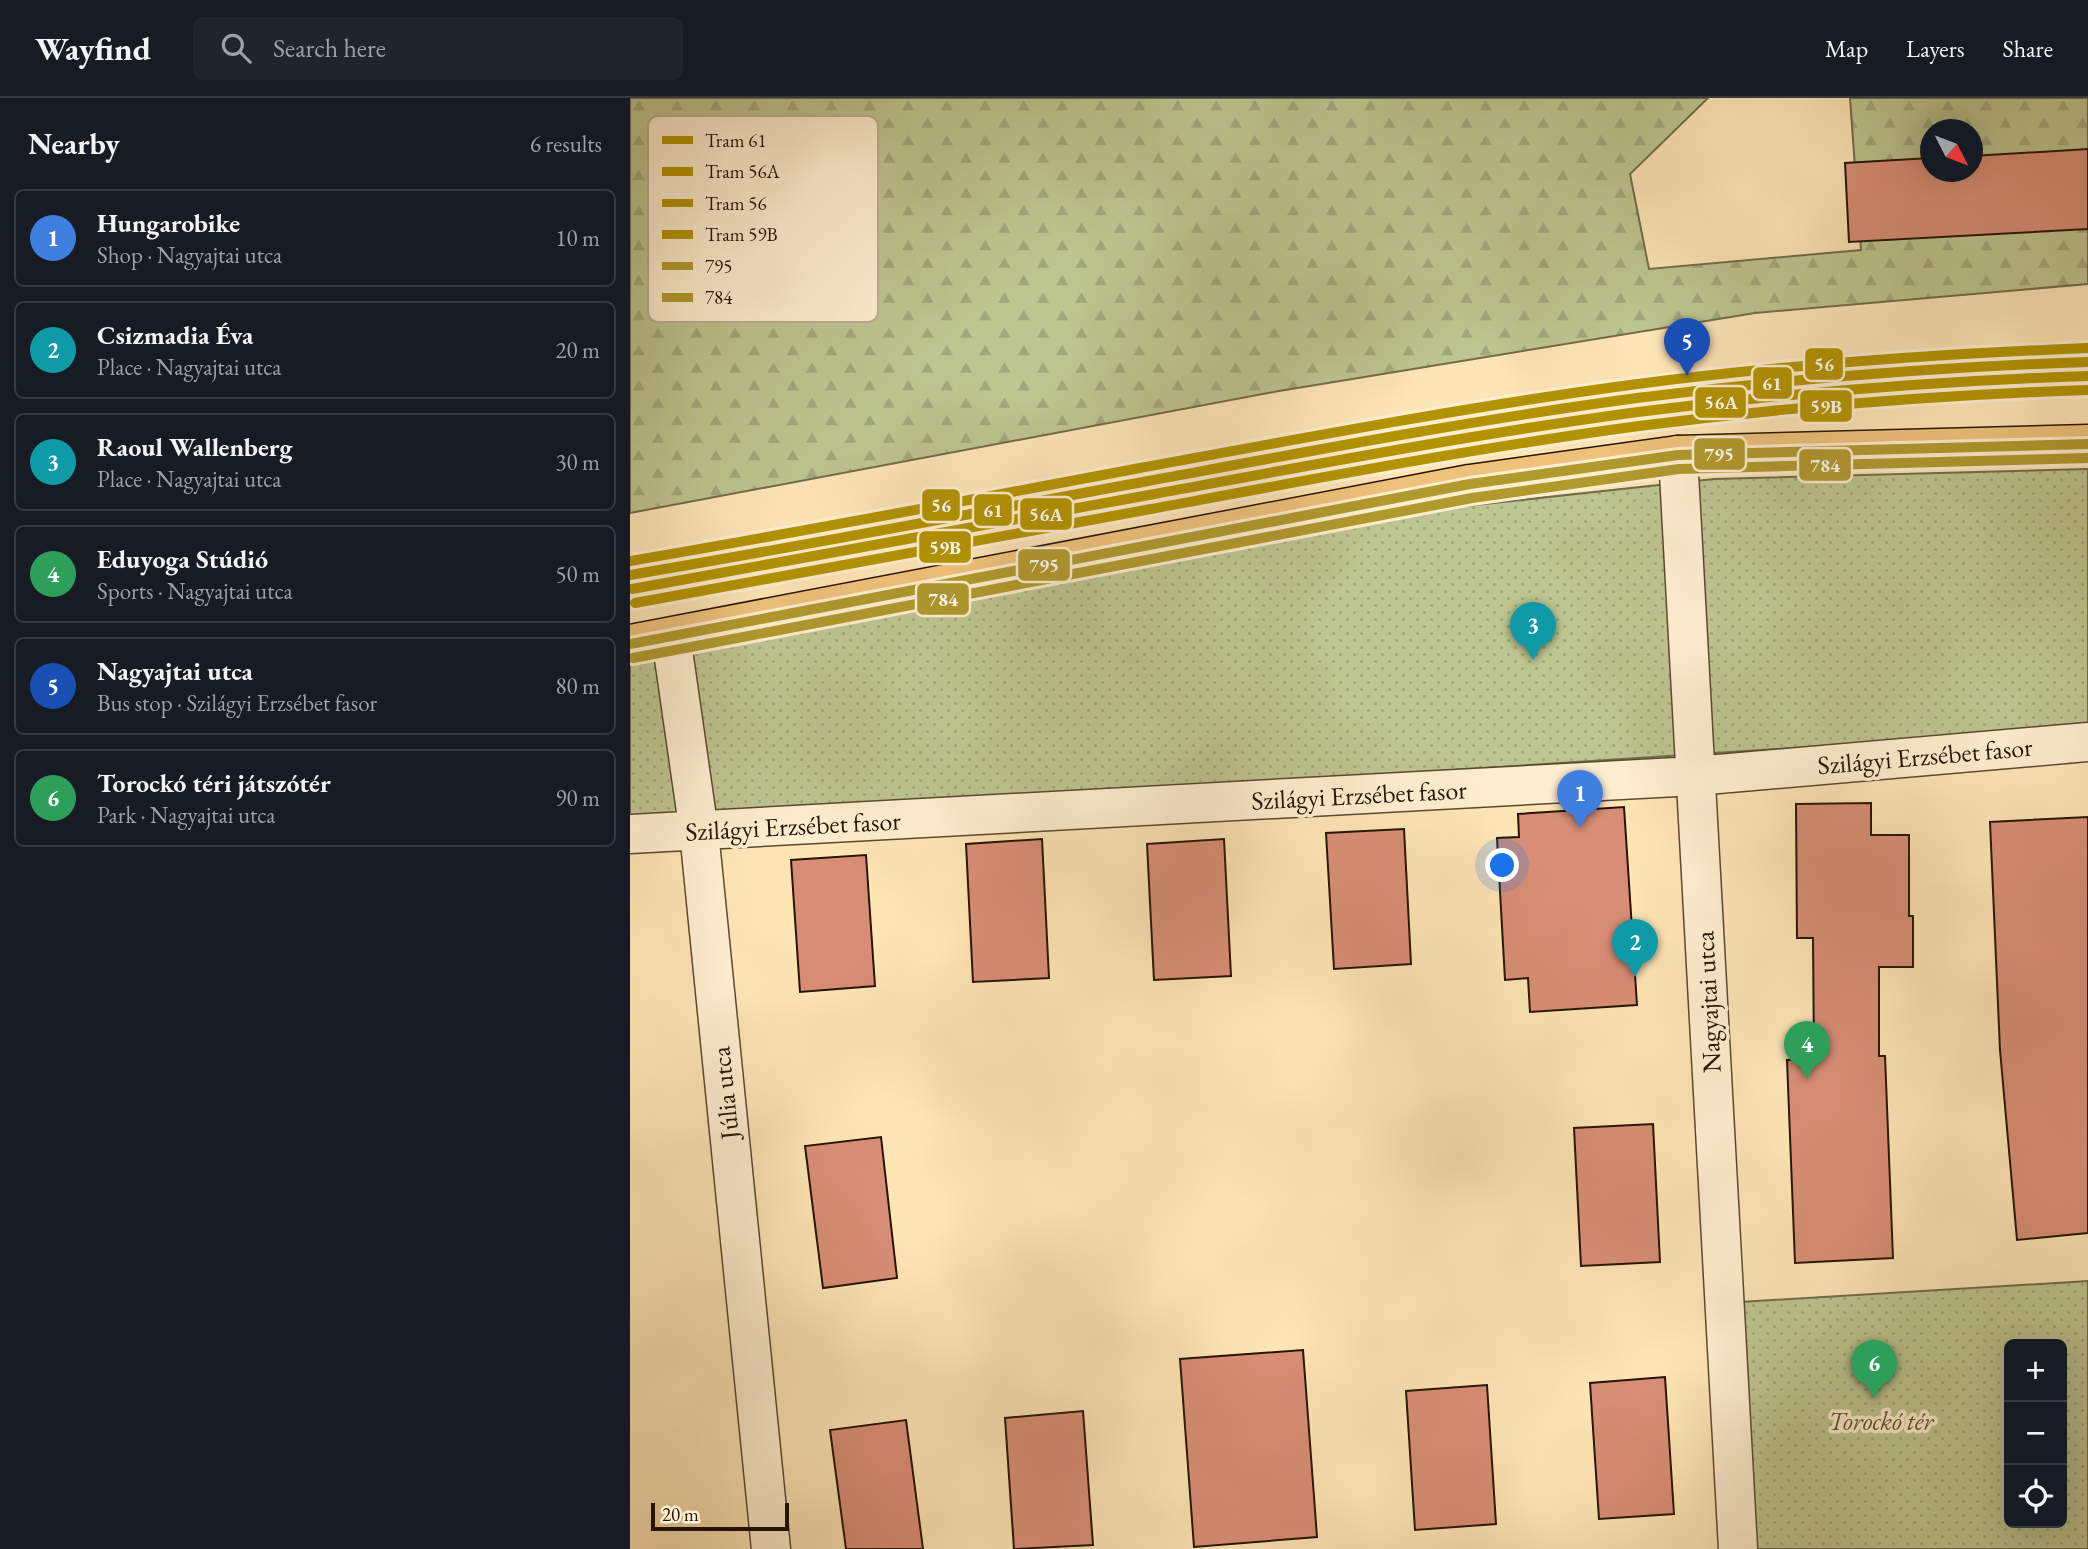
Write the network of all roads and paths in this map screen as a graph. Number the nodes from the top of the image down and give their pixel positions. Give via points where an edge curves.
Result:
1 (2088, 444) edge
2 (1678, 455) junction
3 (671, 637) junction
4 (630, 644) edge
5 (2088, 742) edge
6 (1695, 776) junction
7 (699, 832) junction
8 (630, 834) edge
9 (771, 1549) edge
10 (1738, 1549) edge

1 - 2 main road
2 - 3 main road via 1470,484
2 - 6 street, Nagyajtai utca
3 - 4 main road
3 - 7 street, Júlia utca
5 - 6 street, Szilágyi Erzsébet fasor
6 - 7 street, Szilágyi Erzsébet fasor
6 - 10 street, Nagyajtai utca
7 - 8 street, Szilágyi Erzsébet fasor
7 - 9 street, Júlia utca

